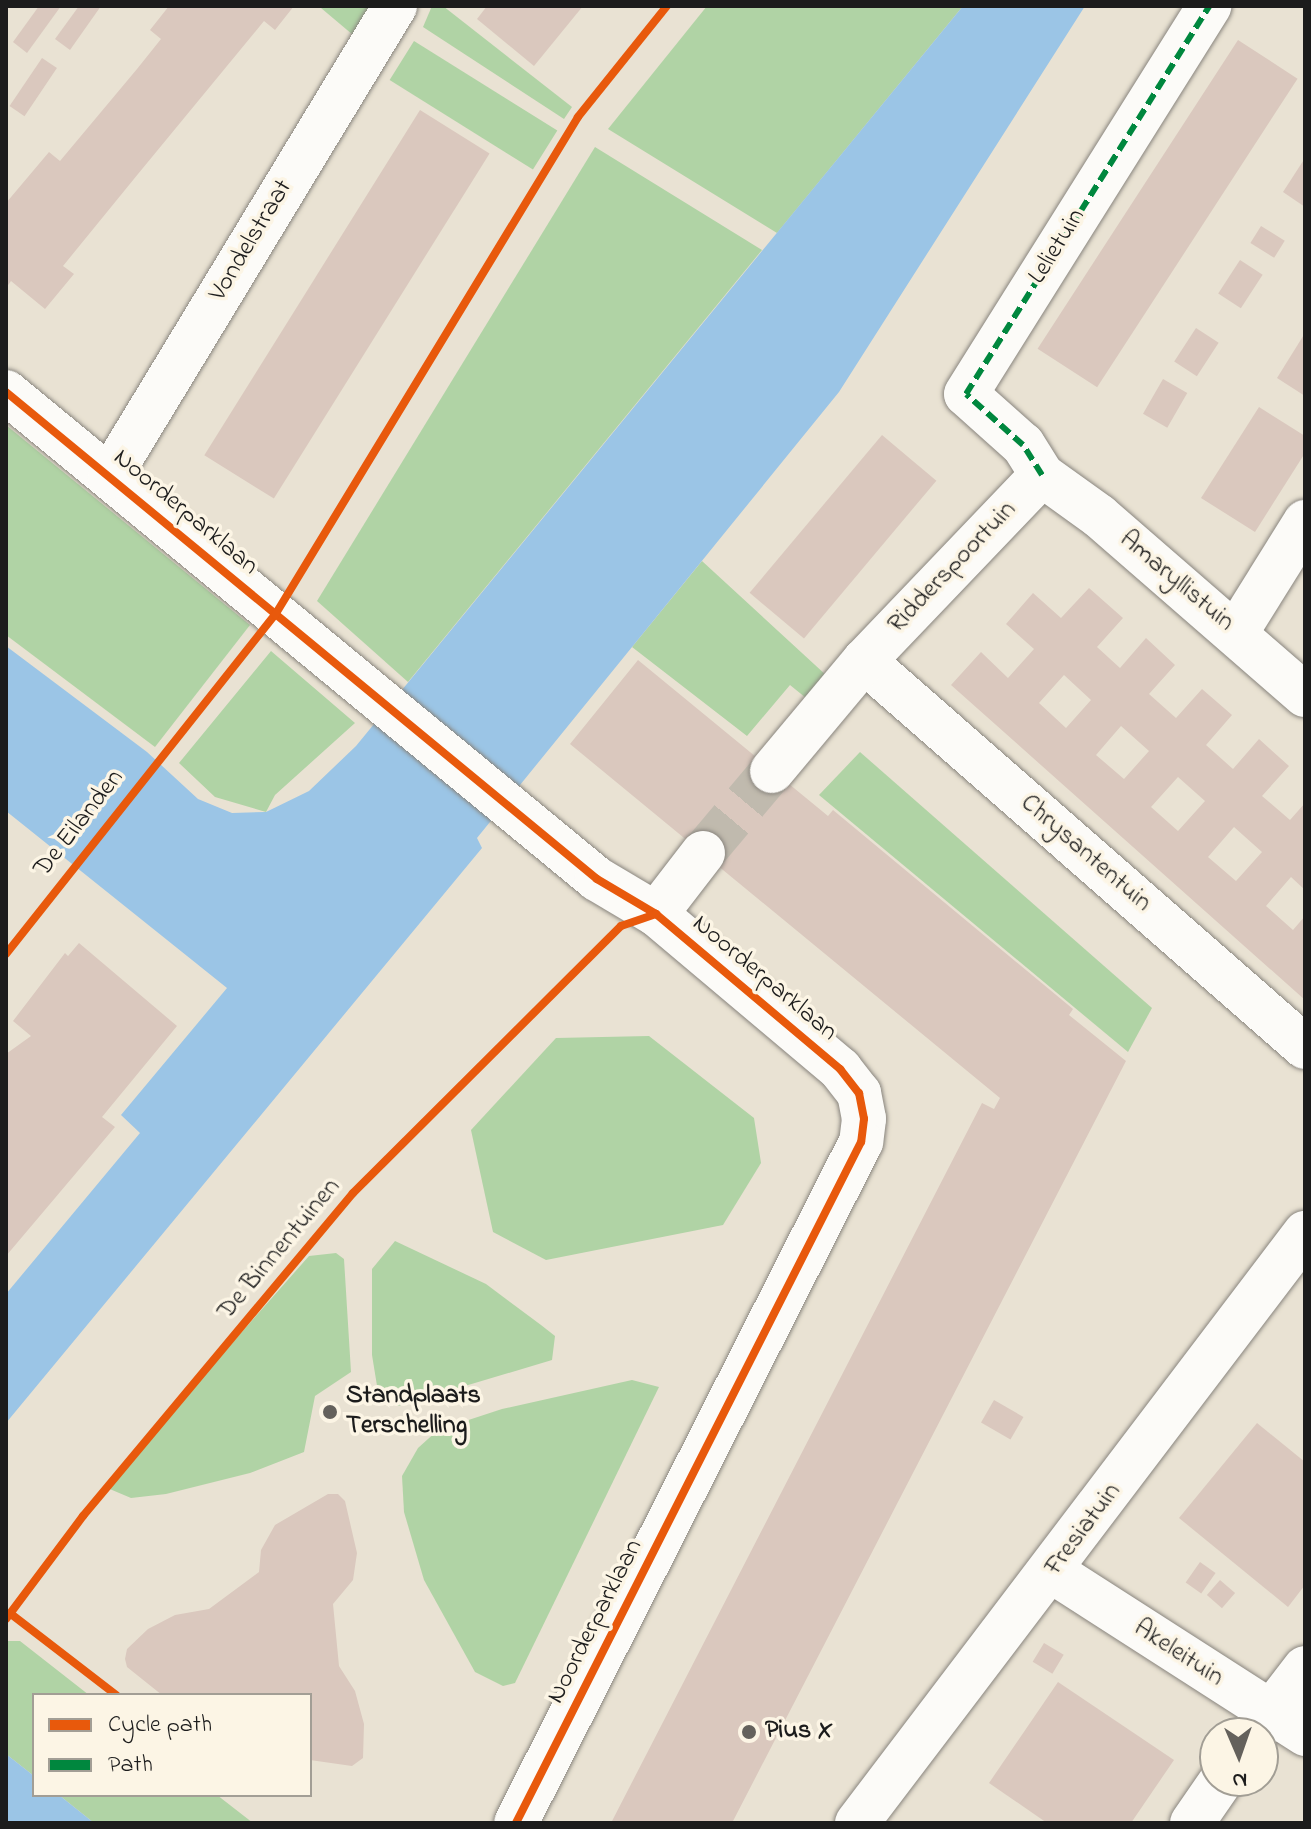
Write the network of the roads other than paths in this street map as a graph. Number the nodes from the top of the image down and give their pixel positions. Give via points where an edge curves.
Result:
1 (395, 6) edge
2 (1209, 6) edge
3 (6, 392) edge
4 (1042, 475) junction
5 (110, 476) junction
6 (1305, 522) edge
7 (1236, 633) junction
8 (864, 661) junction
9 (1305, 695) edge
10 (772, 771) tunnel mouth
11 (703, 853) tunnel mouth
12 (656, 914) junction
13 (1305, 1047) edge
14 (1305, 1233) edge
15 (1053, 1572) junction
16 (1305, 1668) edge
17 (1262, 1717) edge
18 (1279, 1721) edge
19 (1210, 1797) edge
20 (516, 1823) edge
21 (857, 1823) edge
22 (1192, 1823) edge

1 - 5 street, Vondelstraat
2 - 4 street, Lelietuin via 966,394 1023,445
3 - 5 street, Noorderparklaan
4 - 7 street, Amaryllistuin via 1099,516
4 - 8 street, Ridderspoortuin
5 - 12 street, Noorderparklaan via 597,879
6 - 7 street
7 - 9 street, Amaryllistuin
8 - 10 street
8 - 13 street, Chrysantentuin
11 - 12 street, Noorderparklaan
12 - 20 street, Noorderparklaan via 840,1069 859,1093 861,1142
14 - 15 street, Fresiatuin
15 - 17 street, Akeleituin
15 - 21 street, Fresiatuin
16 - 18 street
19 - 22 street

